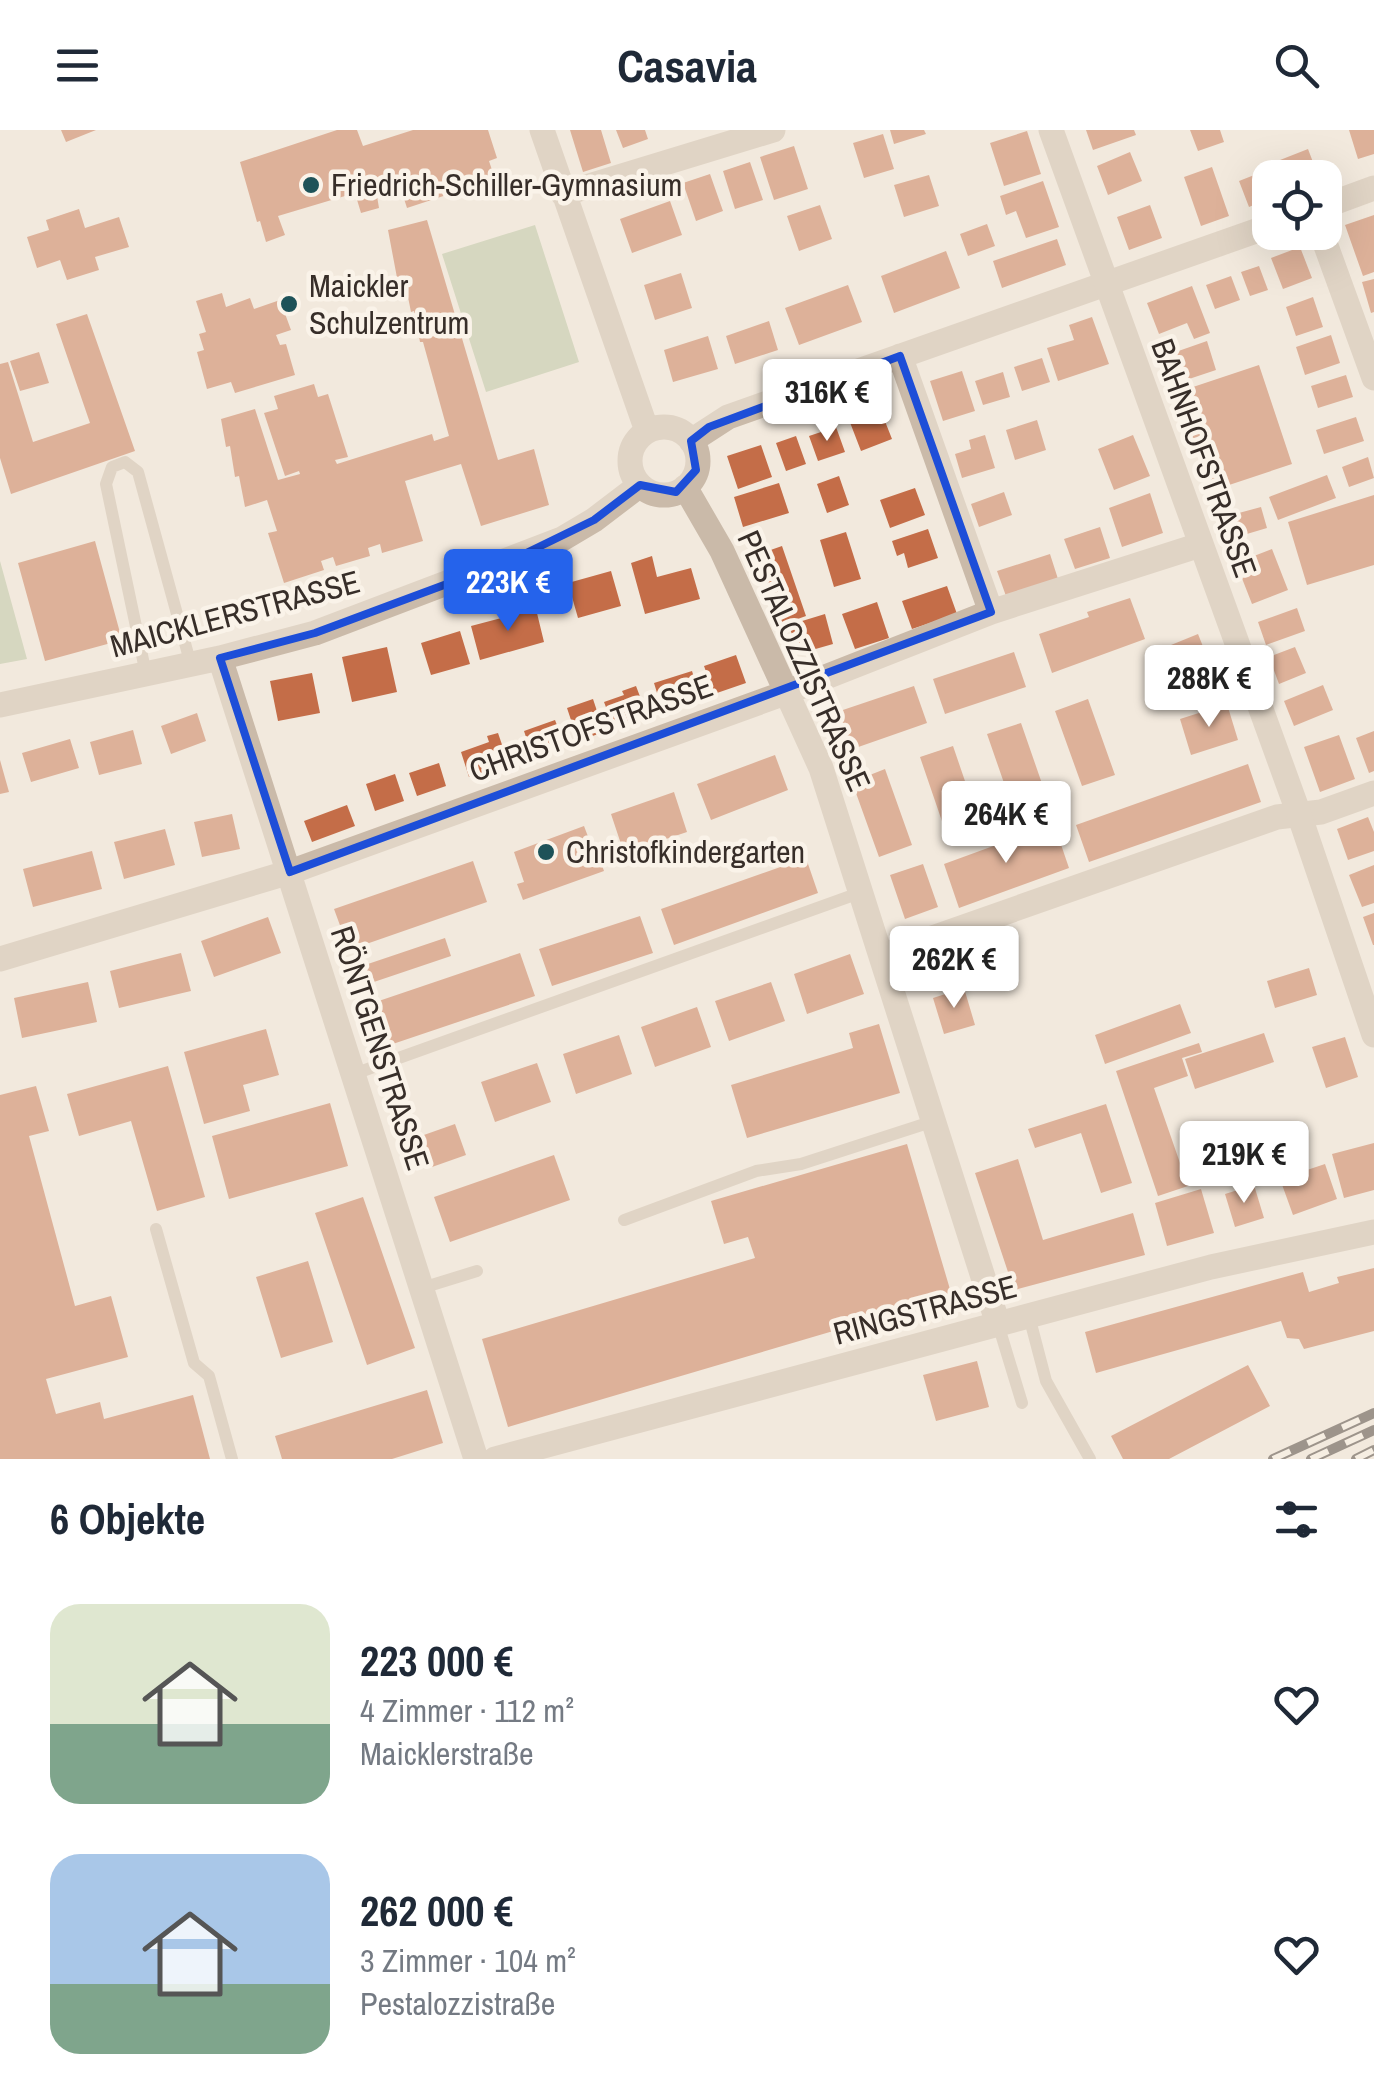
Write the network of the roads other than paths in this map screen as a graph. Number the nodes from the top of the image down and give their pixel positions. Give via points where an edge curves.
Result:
1 (542, 130) edge
2 (773, 130) edge
3 (1051, 130) edge
4 (1374, 188) edge
5 (563, 194) junction
6 (1342, 200) edge
7 (1252, 232) edge
8 (1328, 250) edge
9 (1106, 284) junction
10 (900, 356) junction
11 (1374, 378) edge
12 (647, 431) junction
13 (691, 441) junction
14 (640, 485) junction
15 (684, 487) junction
16 (1200, 546) junction
17 (991, 612) junction
18 (220, 658) junction
19 (191, 664) junction
20 (146, 674) junction
21 (785, 693) junction
22 (0, 705) edge
23 (1374, 793) edge
24 (1299, 814) junction
25 (290, 872) junction
26 (862, 892) junction
27 (881, 956) junction
28 (0, 959) edge
29 (1366, 990) edge
30 (1374, 1035) edge
31 (354, 1074) junction
32 (934, 1121) junction
33 (624, 1220) dead end
34 (156, 1229) dead end
35 (1374, 1232) edge
36 (478, 1271) dead end
37 (422, 1288) junction
38 (1030, 1316) junction
39 (998, 1324) junction
40 (1022, 1403) dead end
41 (232, 1459) edge
42 (476, 1459) edge
43 (496, 1459) edge
44 (1090, 1459) edge

1 - 5 street
2 - 5 street
3 - 9 street, BAHNHOFSTRASSE
4 - 6 street
5 - 12 street
7 - 9 street
8 - 11 street
9 - 10 street
9 - 16 street, BAHNHOFSTRASSE
10 - 13 street via 728,417
10 - 17 street
12 - 13 street via 676,429
12 - 14 street via 630,461
13 - 15 street via 698,460
14 - 15 street via 657,494
14 - 18 street, MAICKLERSTRASSE via 562,539 514,559 316,633
15 - 21 street, PESTALOZZISTRASSE via 722,551
16 - 17 street, CHRISTOFSTRASSE via 1154,566
16 - 24 street, BAHNHOFSTRASSE
17 - 21 street, CHRISTOFSTRASSE
18 - 19 street, MAICKLERSTRASSE
18 - 25 street, RÖNTGENSTRASSE
19 - 20 street, MAICKLERSTRASSE
19 - 20 lane via 138,472 125,462 112,467 106,484
20 - 22 street, MAICKLERSTRASSE
21 - 25 street, CHRISTOFSTRASSE
21 - 26 street, PESTALOZZISTRASSE via 821,768
23 - 24 street
24 - 27 street
24 - 29 street, BAHNHOFSTRASSE
25 - 28 street, CHRISTOFSTRASSE
25 - 31 street, RÖNTGENSTRASSE
26 - 27 street, PESTALOZZISTRASSE
26 - 31 lane
27 - 32 street, PESTALOZZISTRASSE
29 - 30 street, BAHNHOFSTRASSE
31 - 37 street, RÖNTGENSTRASSE
32 - 33 lane via 801,1164 756,1171
32 - 39 street, PESTALOZZISTRASSE
34 - 41 lane via 194,1363 209,1376
35 - 38 street, RINGSTRASSE
36 - 37 lane
37 - 42 street, RÖNTGENSTRASSE
38 - 39 street, RINGSTRASSE
38 - 44 lane via 1046,1381
39 - 40 lane
39 - 43 street, RINGSTRASSE

